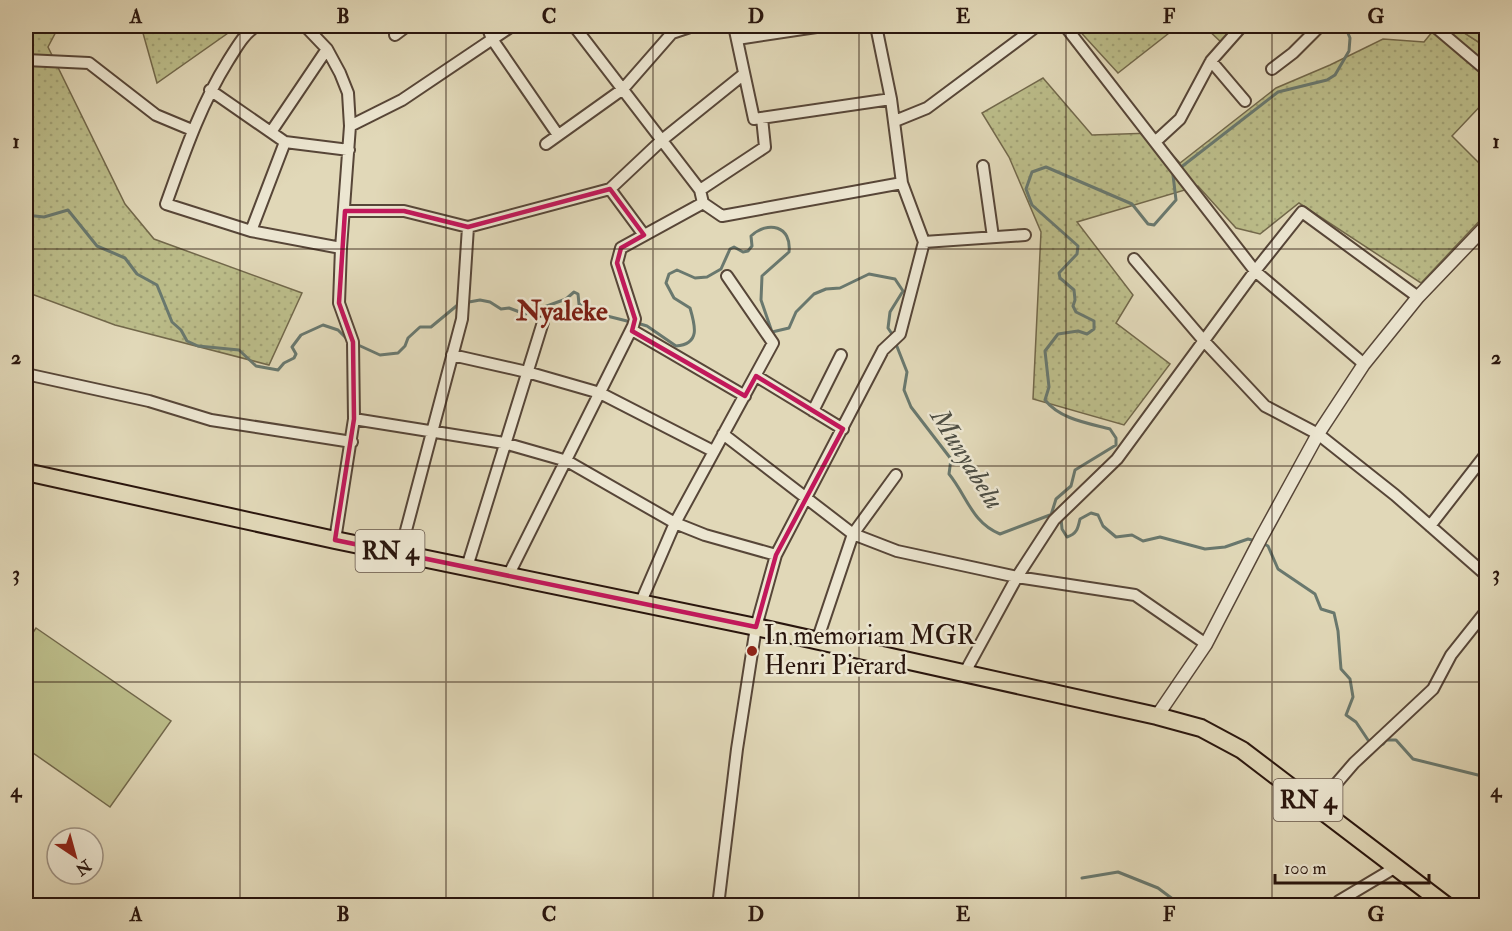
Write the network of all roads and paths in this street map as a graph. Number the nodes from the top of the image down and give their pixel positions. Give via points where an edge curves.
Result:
1 (256, 26) edge
2 (305, 26) edge
3 (407, 26) edge
4 (487, 26) edge
5 (512, 26) edge
6 (574, 26) edge
7 (693, 26) edge
8 (734, 26) edge
9 (823, 26) edge
10 (876, 26) edge
11 (1037, 26) edge
12 (1065, 26) edge
13 (1242, 26) edge
14 (1320, 26) edge
15 (1441, 28) edge
16 (395, 35) dead end
17 (492, 39) junction
18 (737, 39) junction
19 (327, 49) junction
20 (26, 60) edge
21 (1211, 61) junction
22 (1272, 69) dead end
23 (1486, 70) edge
24 (744, 74) junction
25 (623, 89) junction
26 (210, 90) junction
27 (891, 99) junction
28 (1245, 101) dead end
29 (762, 118) junction
30 (895, 121) junction
31 (350, 126) junction
32 (192, 130) junction
33 (271, 132) junction
34 (558, 135) junction
35 (662, 140) junction
36 (285, 142) junction
37 (1155, 142) junction
38 (546, 144) dead end
39 (349, 150) junction
40 (983, 165) dead end
41 (902, 183) junction
42 (610, 189) junction
43 (700, 190) junction
44 (703, 203) junction
45 (345, 211) junction
46 (1486, 226) edge
47 (468, 227) junction
48 (251, 231) junction
49 (644, 235) junction
50 (1025, 235) dead end
51 (993, 237) junction
52 (924, 242) junction
53 (341, 248) junction
54 (1134, 259) dead end
55 (1255, 271) junction
56 (727, 276) dead end
57 (1418, 297) junction
58 (543, 322) dead end
59 (633, 325) junction
60 (1204, 341) junction
61 (452, 355) junction
62 (841, 355) dead end
63 (1364, 364) junction
64 (527, 372) junction
65 (26, 374) edge
66 (756, 376) junction
67 (600, 393) junction
68 (745, 396) junction
69 (813, 411) junction
70 (354, 419) junction
71 (843, 429) junction
72 (433, 430) junction
73 (723, 434) junction
74 (1318, 434) junction
75 (352, 442) junction
76 (504, 443) junction
77 (713, 451) junction
78 (1486, 454) edge
79 (567, 461) junction
80 (26, 472) edge
81 (896, 475) dead end
82 (806, 497) junction
83 (675, 524) junction
84 (1430, 526) junction
85 (853, 534) junction
86 (335, 540) junction
87 (400, 553) junction
88 (777, 555) junction
89 (467, 567) junction
90 (1486, 575) edge
91 (508, 576) junction
92 (1017, 577) junction
93 (640, 604) junction
94 (1486, 611) edge
95 (756, 627) junction
96 (817, 641) junction
97 (1206, 644) junction
98 (964, 674) junction
99 (1157, 716) junction
100 (1317, 806) junction
101 (1396, 867) junction
102 (718, 906) edge
103 (1335, 906) edge
104 (1448, 906) edge

1 - 26 street via 246,33
2 - 19 street
3 - 16 street
4 - 17 street
5 - 17 street
6 - 25 street
7 - 25 street via 672,33
8 - 18 street
9 - 18 street
10 - 27 street
11 - 30 street via 927,108
12 - 37 street
13 - 21 street
14 - 22 street
15 - 23 street
17 - 31 street via 402,99
17 - 34 street
18 - 24 street
19 - 31 street via 348,93
19 - 33 street
20 - 32 street via 89,63 156,115
21 - 28 street
21 - 37 street via 1180,119
24 - 29 street via 754,119
24 - 35 street
25 - 34 street
25 - 35 street
26 - 32 street
26 - 33 street
27 - 29 street
27 - 30 street
29 - 43 street via 765,147
30 - 41 street
31 - 39 street
32 - 48 street via 166,204
33 - 36 street
34 - 38 street
35 - 42 street
35 - 43 street
36 - 39 street
36 - 48 street
37 - 55 street
39 - 45 street
40 - 51 street
41 - 44 street via 722,216
41 - 52 street
42 - 47 street
42 - 49 street
43 - 44 street
44 - 49 street
45 - 47 street via 404,211
45 - 53 street
46 - 57 street
47 - 61 street via 462,319
48 - 53 street
49 - 59 street via 621,248 617,263
50 - 51 street
51 - 52 street
52 - 71 street via 900,334 884,350
53 - 70 street via 339,303 352,342
54 - 60 street
55 - 57 street via 1302,212
55 - 60 street
55 - 63 street
56 - 66 street via 773,343
57 - 63 street
58 - 64 street
59 - 67 street
59 - 68 street
60 - 74 street via 1265,406
60 - 92 street via 1117,459 1057,516
61 - 64 street
61 - 72 street
62 - 69 street
63 - 74 street
64 - 67 street
64 - 76 street
65 - 75 street via 149,401 211,420
66 - 68 street
66 - 69 street
67 - 77 street
67 - 79 street
68 - 73 street
69 - 71 street
70 - 72 street
70 - 75 street
71 - 82 street
72 - 76 street
72 - 87 street
73 - 77 street
73 - 82 street
74 - 84 street
74 - 97 street
75 - 86 street
76 - 79 street
76 - 89 street
77 - 83 street
78 - 84 street
79 - 83 street
79 - 91 street
80 - 86 highway, RN 4
81 - 85 street
82 - 85 street
82 - 88 street
83 - 88 street
83 - 93 street
84 - 90 street
85 - 92 street via 897,551
85 - 96 street
86 - 87 highway, RN 4
87 - 89 highway, RN 4
88 - 95 street
89 - 91 highway, RN 4
91 - 93 highway, RN 4
92 - 97 street via 1135,595
92 - 98 street
93 - 95 highway, RN 4
94 - 100 street via 1451,655 1434,689 1354,763
95 - 96 highway, RN 4
95 - 102 street
96 - 98 highway, RN 4
97 - 99 street
98 - 99 highway, RN 4
99 - 100 highway, RN 4 via 1201,728 1242,750
100 - 101 highway, RN 4
101 - 103 street
101 - 104 highway, RN 4

